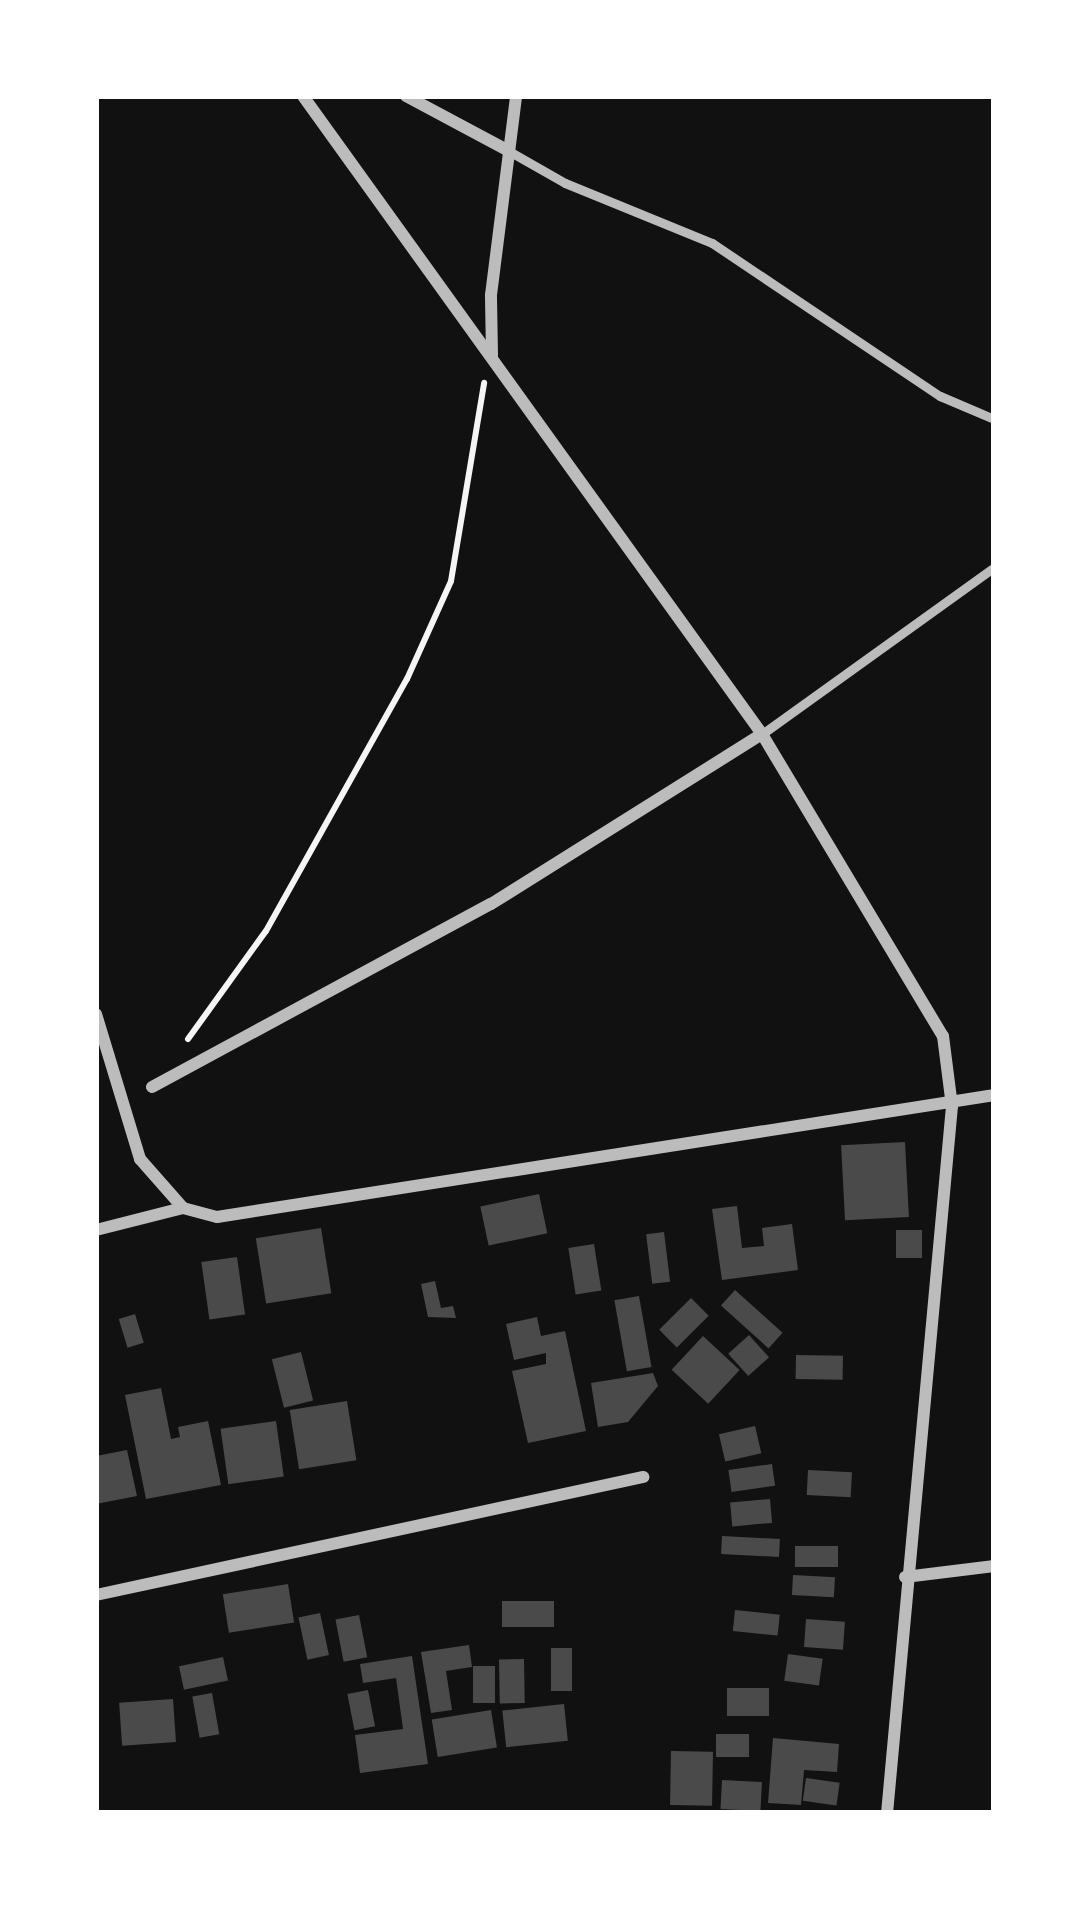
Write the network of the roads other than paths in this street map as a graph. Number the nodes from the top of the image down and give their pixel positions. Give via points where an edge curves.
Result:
1 (303, 96) edge
2 (406, 96) edge
3 (516, 96) edge
4 (507, 150) junction
5 (492, 356) junction
6 (994, 419) edge
7 (994, 567) edge
8 (762, 734) junction
9 (96, 1014) edge
10 (152, 1088) dead end
11 (994, 1095) edge
12 (952, 1106) junction
13 (183, 1208) junction
14 (96, 1230) edge
15 (643, 1478) dead end
16 (994, 1566) edge
17 (905, 1577) junction
18 (96, 1595) edge
19 (887, 1813) edge

1 - 5 street
2 - 4 street
3 - 4 street
4 - 5 street
4 - 6 lane via 565,183 712,243 940,396
5 - 8 street
7 - 8 lane
8 - 10 street via 491,904
8 - 12 street via 926,1000 950,1058
9 - 13 street via 123,1122 159,1188
11 - 12 street
12 - 13 street via 244,1216
12 - 17 street
13 - 14 street
15 - 18 street
16 - 17 street
17 - 19 street

